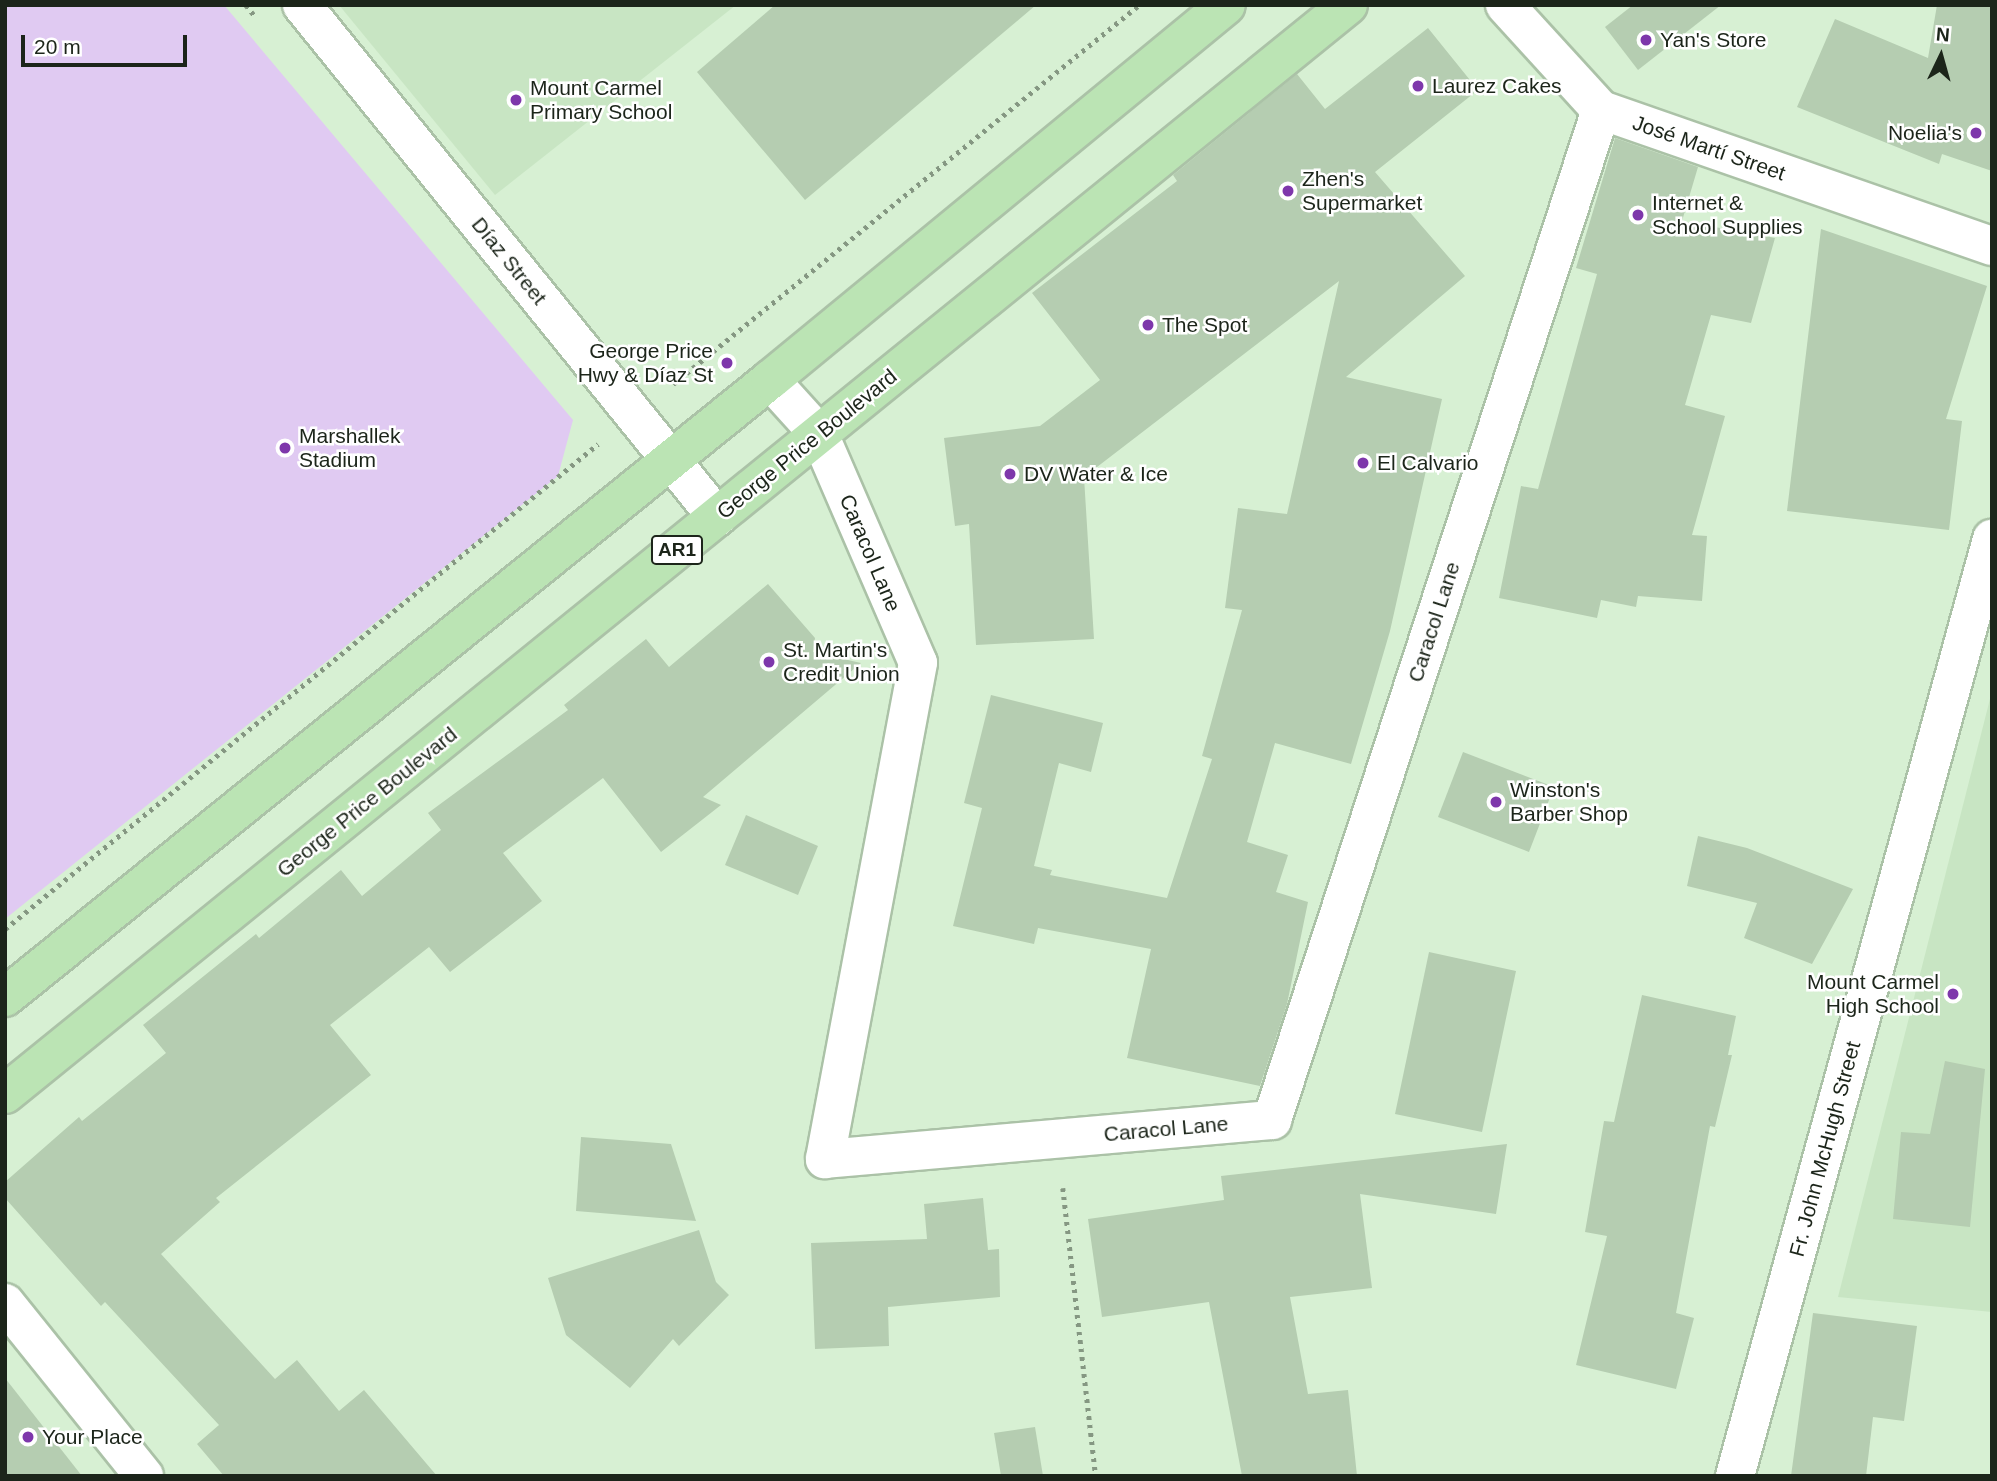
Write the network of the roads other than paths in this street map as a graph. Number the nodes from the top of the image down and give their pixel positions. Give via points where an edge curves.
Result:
1 (302, 5) edge
2 (1226, 5) edge
3 (1348, 5) edge
4 (1505, 5) edge
5 (1601, 110) junction
6 (1992, 246) edge
7 (770, 380) junction
8 (819, 434) junction
9 (670, 459) junction
10 (717, 517) junction
11 (1992, 539) edge
12 (5, 997) edge
13 (5, 1094) edge
14 (5, 1303) edge
15 (144, 1476) edge
16 (1735, 1476) edge

1 - 9 street, Díaz Street
2 - 7 highway
3 - 8 highway, George Price Boulevard / AR1
4 - 5 street, José Martí Street
5 - 6 street, José Martí Street
5 - 8 street, Caracol Lane via 1272,1120 825,1159 918,663
7 - 8 street, Caracol Lane
7 - 9 highway
8 - 10 highway, George Price Boulevard / AR1
9 - 10 street, Díaz Street
9 - 12 highway
10 - 13 highway, George Price Boulevard / AR1
11 - 16 street, Fr. John McHugh Street
14 - 15 street

